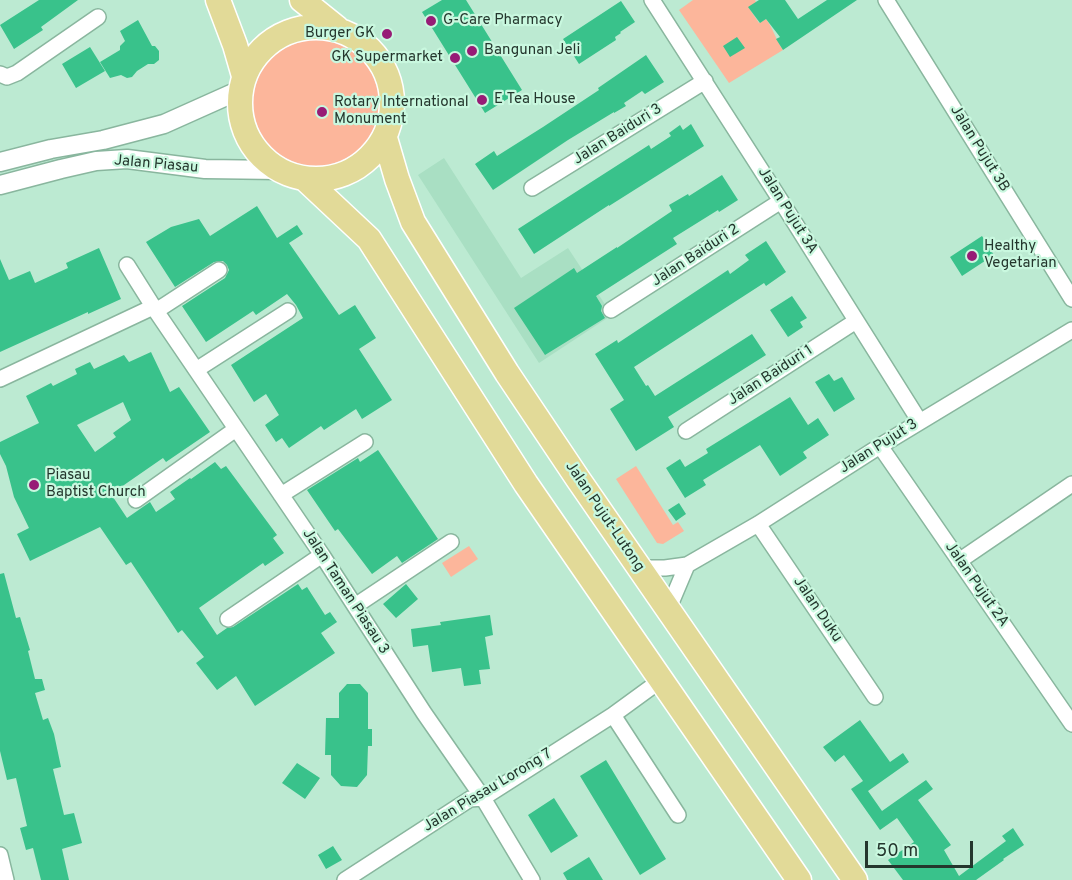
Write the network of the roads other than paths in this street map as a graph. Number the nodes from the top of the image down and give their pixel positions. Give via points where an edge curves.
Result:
1 (218, 0) edge
2 (302, 0) edge
3 (652, 0) edge
4 (886, 0) edge
5 (98, 17) dead end
6 (337, 28) junction
7 (3, 76) edge
8 (705, 81) junction
9 (242, 83) junction
10 (385, 138) junction
11 (0, 162) edge
12 (279, 170) junction
13 (305, 179) junction
14 (0, 185) edge
15 (532, 188) dead end
16 (781, 201) junction
17 (127, 265) dead end
18 (219, 270) dead end
19 (1072, 299) edge
20 (155, 309) junction
21 (611, 310) dead end
22 (288, 311) dead end
23 (856, 321) junction
24 (1072, 330) edge
25 (196, 370) junction
26 (0, 379) edge
27 (920, 422) junction
28 (236, 429) junction
29 (686, 431) dead end
30 (365, 442) dead end
31 (880, 446) junction
32 (1072, 484) edge
33 (281, 495) junction
34 (136, 500) dead end
35 (758, 524) junction
36 (452, 542) dead end
37 (322, 555) junction
38 (959, 561) junction
39 (687, 565) junction
40 (639, 568) junction
41 (354, 606) junction
42 (668, 610) junction
43 (228, 619) dead end
44 (661, 681) junction
45 (875, 697) dead end
46 (613, 715) junction
47 (1072, 724) edge
48 (483, 798) junction
49 (678, 815) dead end
50 (0, 855) edge
51 (6, 880) edge
52 (345, 880) edge
53 (532, 880) edge
54 (799, 880) edge
55 (855, 880) edge

1 - 9 highway via 235,45
2 - 6 highway
3 - 8 street, Jalan Pujut 3A
4 - 19 street, Jalan Pujut 3B
5 - 7 street via 17,73
6 - 9 highway via 308,26 281,34 259,51
6 - 10 highway via 358,38 376,54 388,75 393,98 392,119
8 - 15 street, Jalan Baiduri 3
8 - 16 street, Jalan Pujut 3A
9 - 11 street, Jalan Piasau via 164,124
9 - 12 highway via 241,122 255,150
10 - 13 highway via 371,157 351,171 329,178
10 - 40 highway, Jalan Pujut-Lutong via 413,222 507,373
12 - 13 highway
12 - 14 street, Jalan Piasau via 205,169 127,159 96,161
13 - 44 highway via 369,238 526,484
16 - 21 street, Jalan Baiduri 2
16 - 23 street, Jalan Pujut 3A
17 - 20 street, Jalan Taman Piasau 3
18 - 20 street
20 - 25 street, Jalan Taman Piasau 3
20 - 26 street
22 - 25 street
23 - 27 street, Jalan Pujut 3A
23 - 29 street, Jalan Baiduri 1
24 - 27 street, Jalan Pujut 3
25 - 28 street, Jalan Taman Piasau 3
27 - 31 street, Jalan Pujut 3
28 - 33 street, Jalan Taman Piasau 3
28 - 34 street
30 - 33 street
31 - 35 street, Jalan Pujut 3
31 - 38 street, Jalan Pujut 2A
32 - 38 street
33 - 37 street, Jalan Taman Piasau 3
35 - 39 street, Jalan Pujut 3
35 - 45 street, Jalan Duku
36 - 41 street
37 - 41 street, Jalan Taman Piasau 3
37 - 43 street
38 - 47 street, Jalan Pujut 2A
39 - 40 street, Jalan Pujut 3
39 - 42 street
40 - 42 highway, Jalan Pujut-Lutong
41 - 48 street, Jalan Taman Piasau 3
42 - 55 highway, Jalan Pujut-Lutong
44 - 46 street, Jalan Piasau Lorong 7
44 - 54 highway
46 - 48 street, Jalan Piasau Lorong 7
46 - 49 street
48 - 52 street, Jalan Piasau Lorong 7 via 470,799
48 - 53 street, Jalan Taman Piasau 3
50 - 51 street

